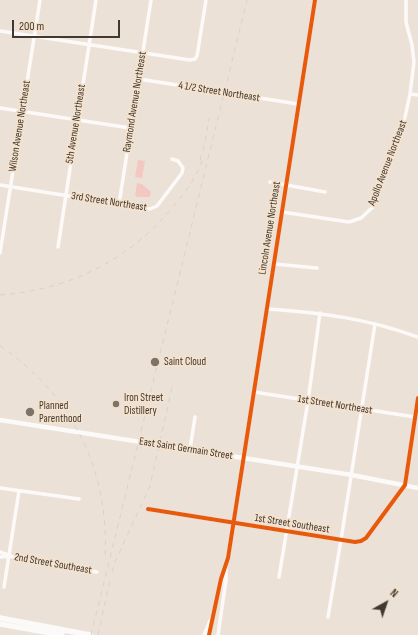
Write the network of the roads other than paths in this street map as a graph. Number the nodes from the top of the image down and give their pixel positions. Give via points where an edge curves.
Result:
1 (40, 0) edge
2 (96, 0) edge
3 (151, 0) edge
4 (206, 0) edge
5 (315, 0) edge
6 (406, 0) edge
7 (0, 31) edge
8 (34, 36) junction
9 (89, 44) junction
10 (143, 52) junction
11 (139, 79) junction
12 (410, 94) junction
13 (418, 95) edge
14 (298, 104) junction
15 (0, 108) edge
16 (22, 111) junction
17 (77, 120) junction
18 (130, 128) junction
19 (172, 159) dead end
20 (270, 182) dead end
21 (286, 184) junction
22 (0, 185) edge
23 (10, 187) junction
24 (325, 192) dead end
25 (65, 195) junction
26 (119, 204) junction
27 (282, 212) junction
28 (58, 247) dead end
29 (0, 253) edge
30 (274, 264) junction
31 (317, 268) dead end
32 (267, 309) junction
33 (320, 313) junction
34 (375, 324) junction
35 (418, 337) edge
36 (254, 392) junction
37 (418, 398) edge
38 (308, 401) junction
39 (362, 410) junction
40 (195, 417) dead end
41 (415, 417) junction
42 (0, 420) edge
43 (190, 449) junction
44 (244, 458) junction
45 (297, 466) junction
46 (352, 474) junction
47 (405, 484) junction
48 (0, 488) edge
49 (418, 488) edge
50 (19, 491) junction
51 (79, 499) dead end
52 (148, 509) dead end
53 (233, 524) junction
54 (288, 532) junction
55 (342, 540) junction
56 (0, 552) edge
57 (8, 556) junction
58 (0, 557) edge
59 (226, 568) junction
60 (97, 572) dead end
61 (279, 577) dead end
62 (4, 587) dead end
63 (328, 617) dead end
64 (0, 618) edge
65 (211, 621) junction
66 (0, 624) edge
67 (62, 635) edge
68 (90, 635) edge
69 (205, 635) edge
70 (209, 635) edge
71 (218, 635) edge

1 - 8 street, Wilson Avenue Northeast
2 - 9 street, 5th Avenue Northeast
3 - 10 street, Raymond Avenue Northeast
4 - 10 street via 197,56 194,59
5 - 14 street, Lincoln Avenue Northeast
6 - 12 street, Apollo Avenue Northeast via 406,22 414,62
7 - 8 street
8 - 9 street
8 - 16 street, Wilson Avenue Northeast
9 - 10 street
9 - 17 street, 5th Avenue Northeast
10 - 11 street, Raymond Avenue Northeast
11 - 14 street, 4 1/2 Street Northeast
11 - 18 street, Raymond Avenue Northeast
12 - 13 street
12 - 27 street, Apollo Avenue Northeast via 402,131 376,202 366,215 349,222
14 - 21 street, Lincoln Avenue Northeast
15 - 16 street
16 - 17 street
16 - 23 street, Wilson Avenue Northeast
17 - 18 street
17 - 25 street, 5th Avenue Northeast
18 - 26 street, Raymond Avenue Northeast
19 - 26 street, 3rd Street Northeast via 181,164 182,173 157,206 150,209
20 - 21 street
21 - 24 street
21 - 27 street, Lincoln Avenue Northeast
22 - 23 street, 3rd Street Northeast
23 - 25 street, 3rd Street Northeast
23 - 29 street, Wilson Avenue Northeast
25 - 26 street, 3rd Street Northeast
25 - 28 street, 5th Avenue Northeast
27 - 30 street, Lincoln Avenue Northeast
30 - 31 street
30 - 32 street, Lincoln Avenue Northeast
32 - 33 street
32 - 36 street, Lincoln Avenue Northeast
33 - 34 street
33 - 38 street
34 - 35 street
34 - 39 street
36 - 38 street, 1st Street Northeast
36 - 44 street, Lincoln Avenue Northeast
37 - 41 street
38 - 39 street, 1st Street Northeast
38 - 45 street
39 - 41 street, 1st Street Northeast
39 - 46 street
40 - 43 street
41 - 47 street
42 - 43 main road, East Saint Germain Street
43 - 44 main road, East Saint Germain Street
44 - 45 main road, East Saint Germain Street
44 - 53 street, Lincoln Avenue Northeast
45 - 46 main road, East Saint Germain Street
45 - 54 street
46 - 47 main road, East Saint Germain Street
46 - 55 street
47 - 49 main road, East Saint Germain Street
47 - 55 street, 1st Street Southeast via 366,538 361,541
48 - 50 street
50 - 51 street
50 - 57 street
52 - 53 street, 1st Street Southeast
53 - 54 street, 1st Street Southeast
53 - 59 street, Lincoln Avenue Northeast
54 - 55 street, 1st Street Southeast
54 - 61 street
55 - 63 street
56 - 57 street, 2nd Street Southeast
57 - 58 street, 2nd Street Southeast
57 - 60 street, 2nd Street Southeast
57 - 62 street
59 - 65 street
59 - 71 street
64 - 68 highway
65 - 69 highway
65 - 70 street
66 - 67 highway

